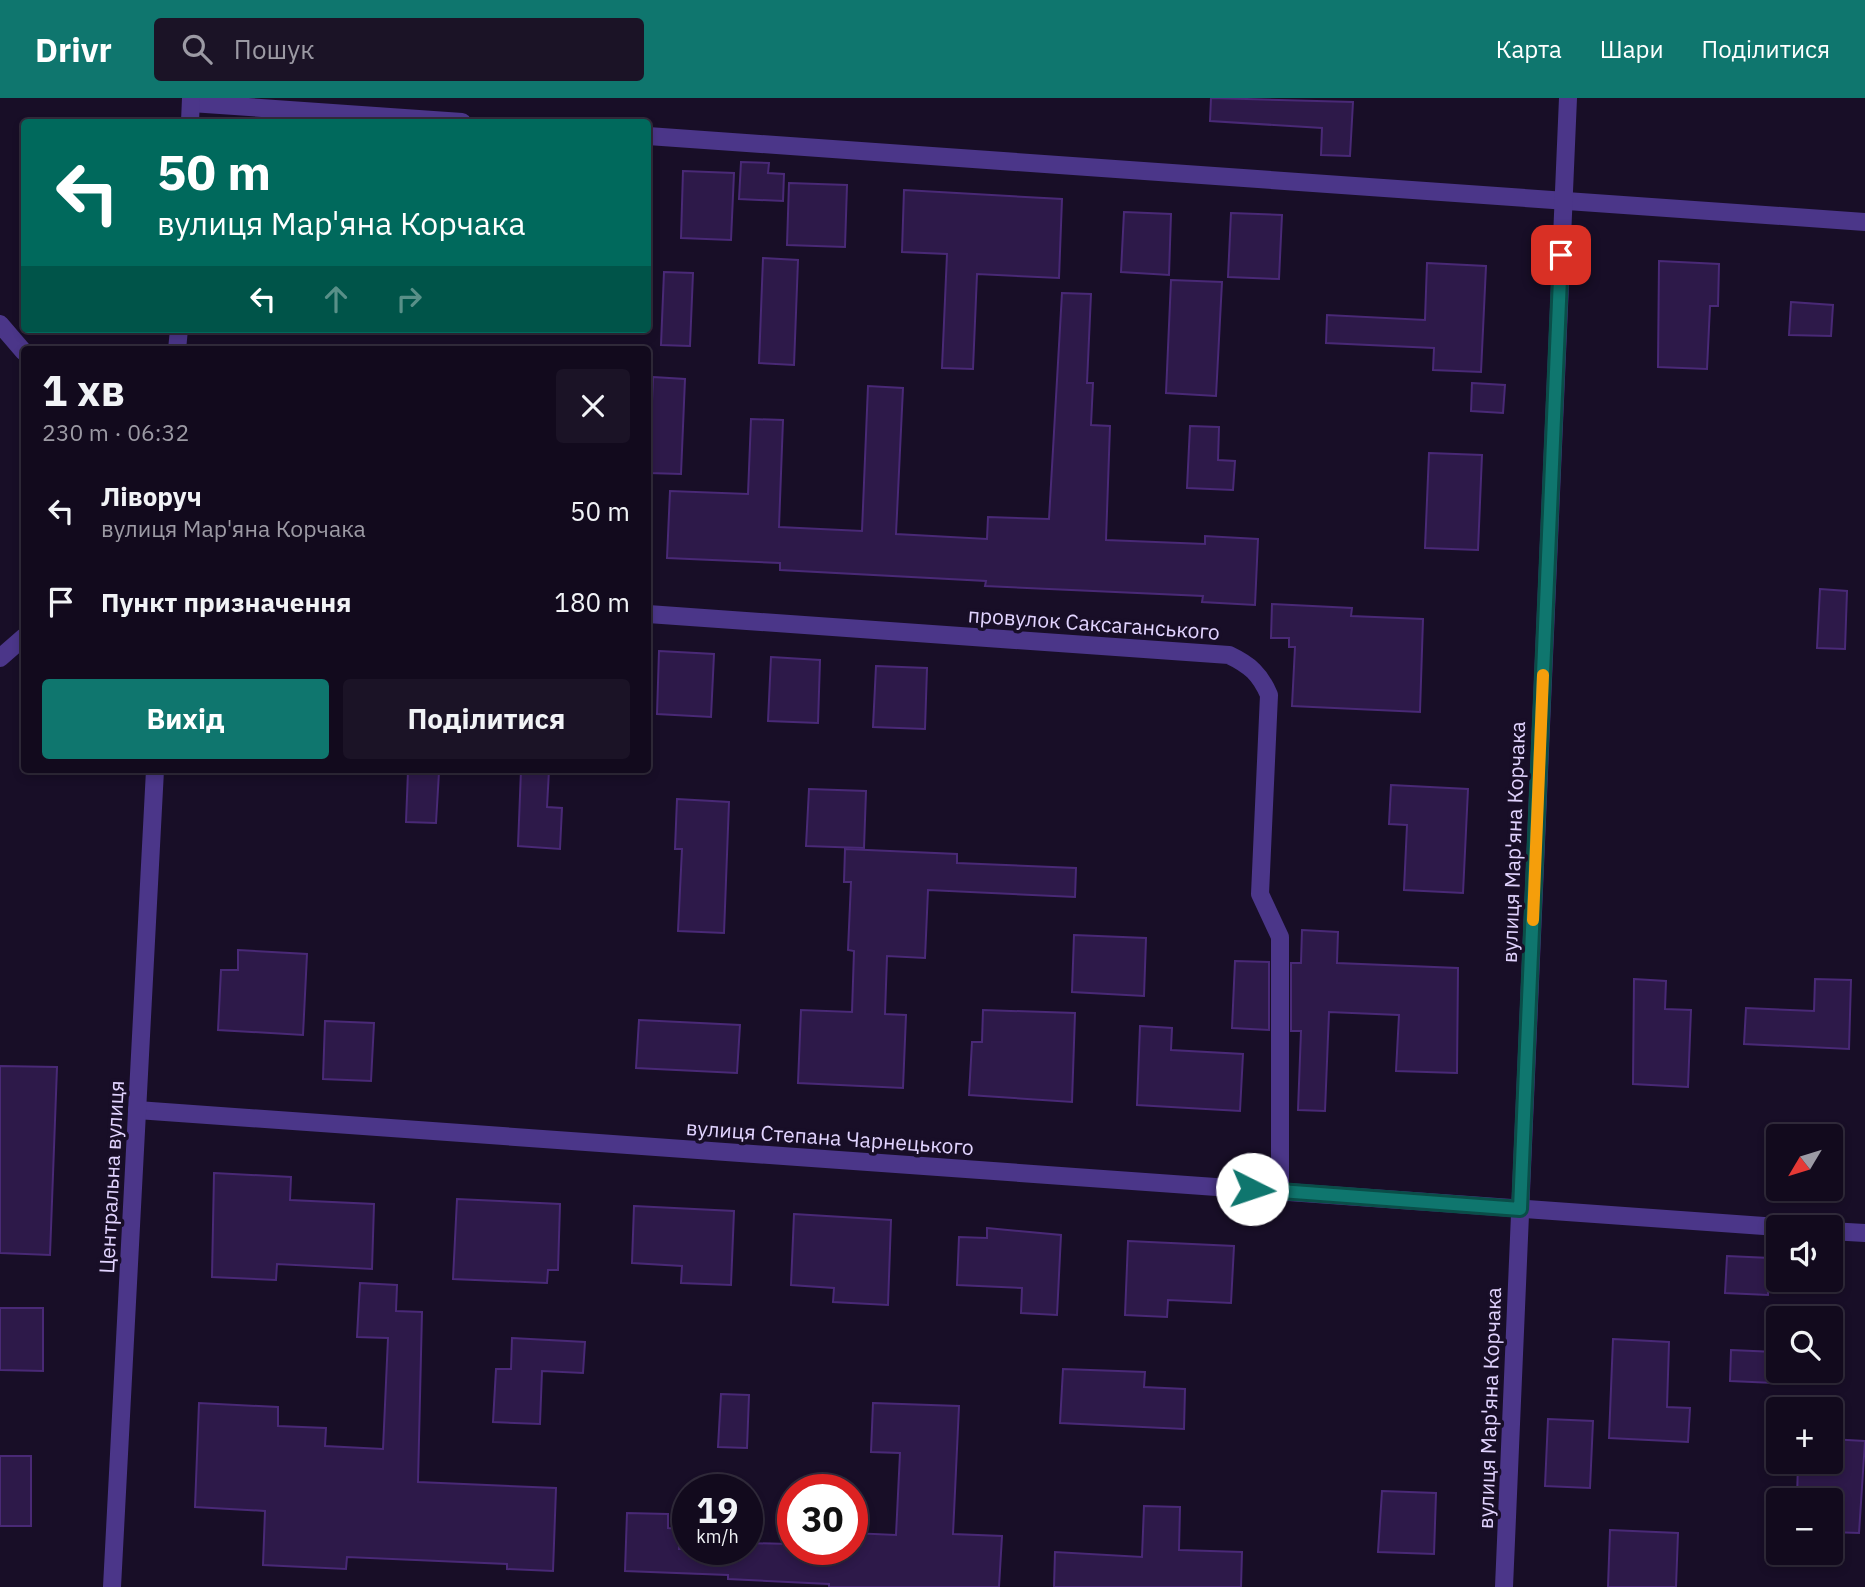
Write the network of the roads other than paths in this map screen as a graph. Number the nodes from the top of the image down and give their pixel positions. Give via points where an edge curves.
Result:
1 (1568, 98) edge
2 (191, 101) edge
3 (190, 119) edge
4 (423, 119) edge
5 (651, 136) edge
6 (1563, 201) junction
7 (1865, 222) edge
8 (0, 324) edge
9 (21, 348) edge
10 (651, 614) edge
11 (21, 640) edge
12 (0, 658) edge
13 (155, 773) edge
14 (137, 1110) junction
15 (1280, 1192) junction
16 (1520, 1209) junction
17 (1766, 1226) edge
18 (1843, 1232) edge
19 (1865, 1233) edge
20 (111, 1587) edge
21 (1504, 1587) edge

1 - 6 street, вулиця Мар'яна Корчака
2 - 3 street
2 - 4 street
5 - 6 street
6 - 7 street
6 - 16 street, вулиця Мар'яна Корчака
8 - 9 street
10 - 15 street, провулок Саксаганського via 1229,655 1249,664 1269,695 1260,894 1280,937
11 - 12 street
13 - 14 street, Центральна вулиця
14 - 15 street, вулиця Степана Чарнецького
14 - 20 street, Центральна вулиця
15 - 16 street, вулиця Степана Чарнецького
16 - 17 street, вулиця Степана Чарнецького
16 - 21 street, вулиця Мар'яна Корчака
18 - 19 street

